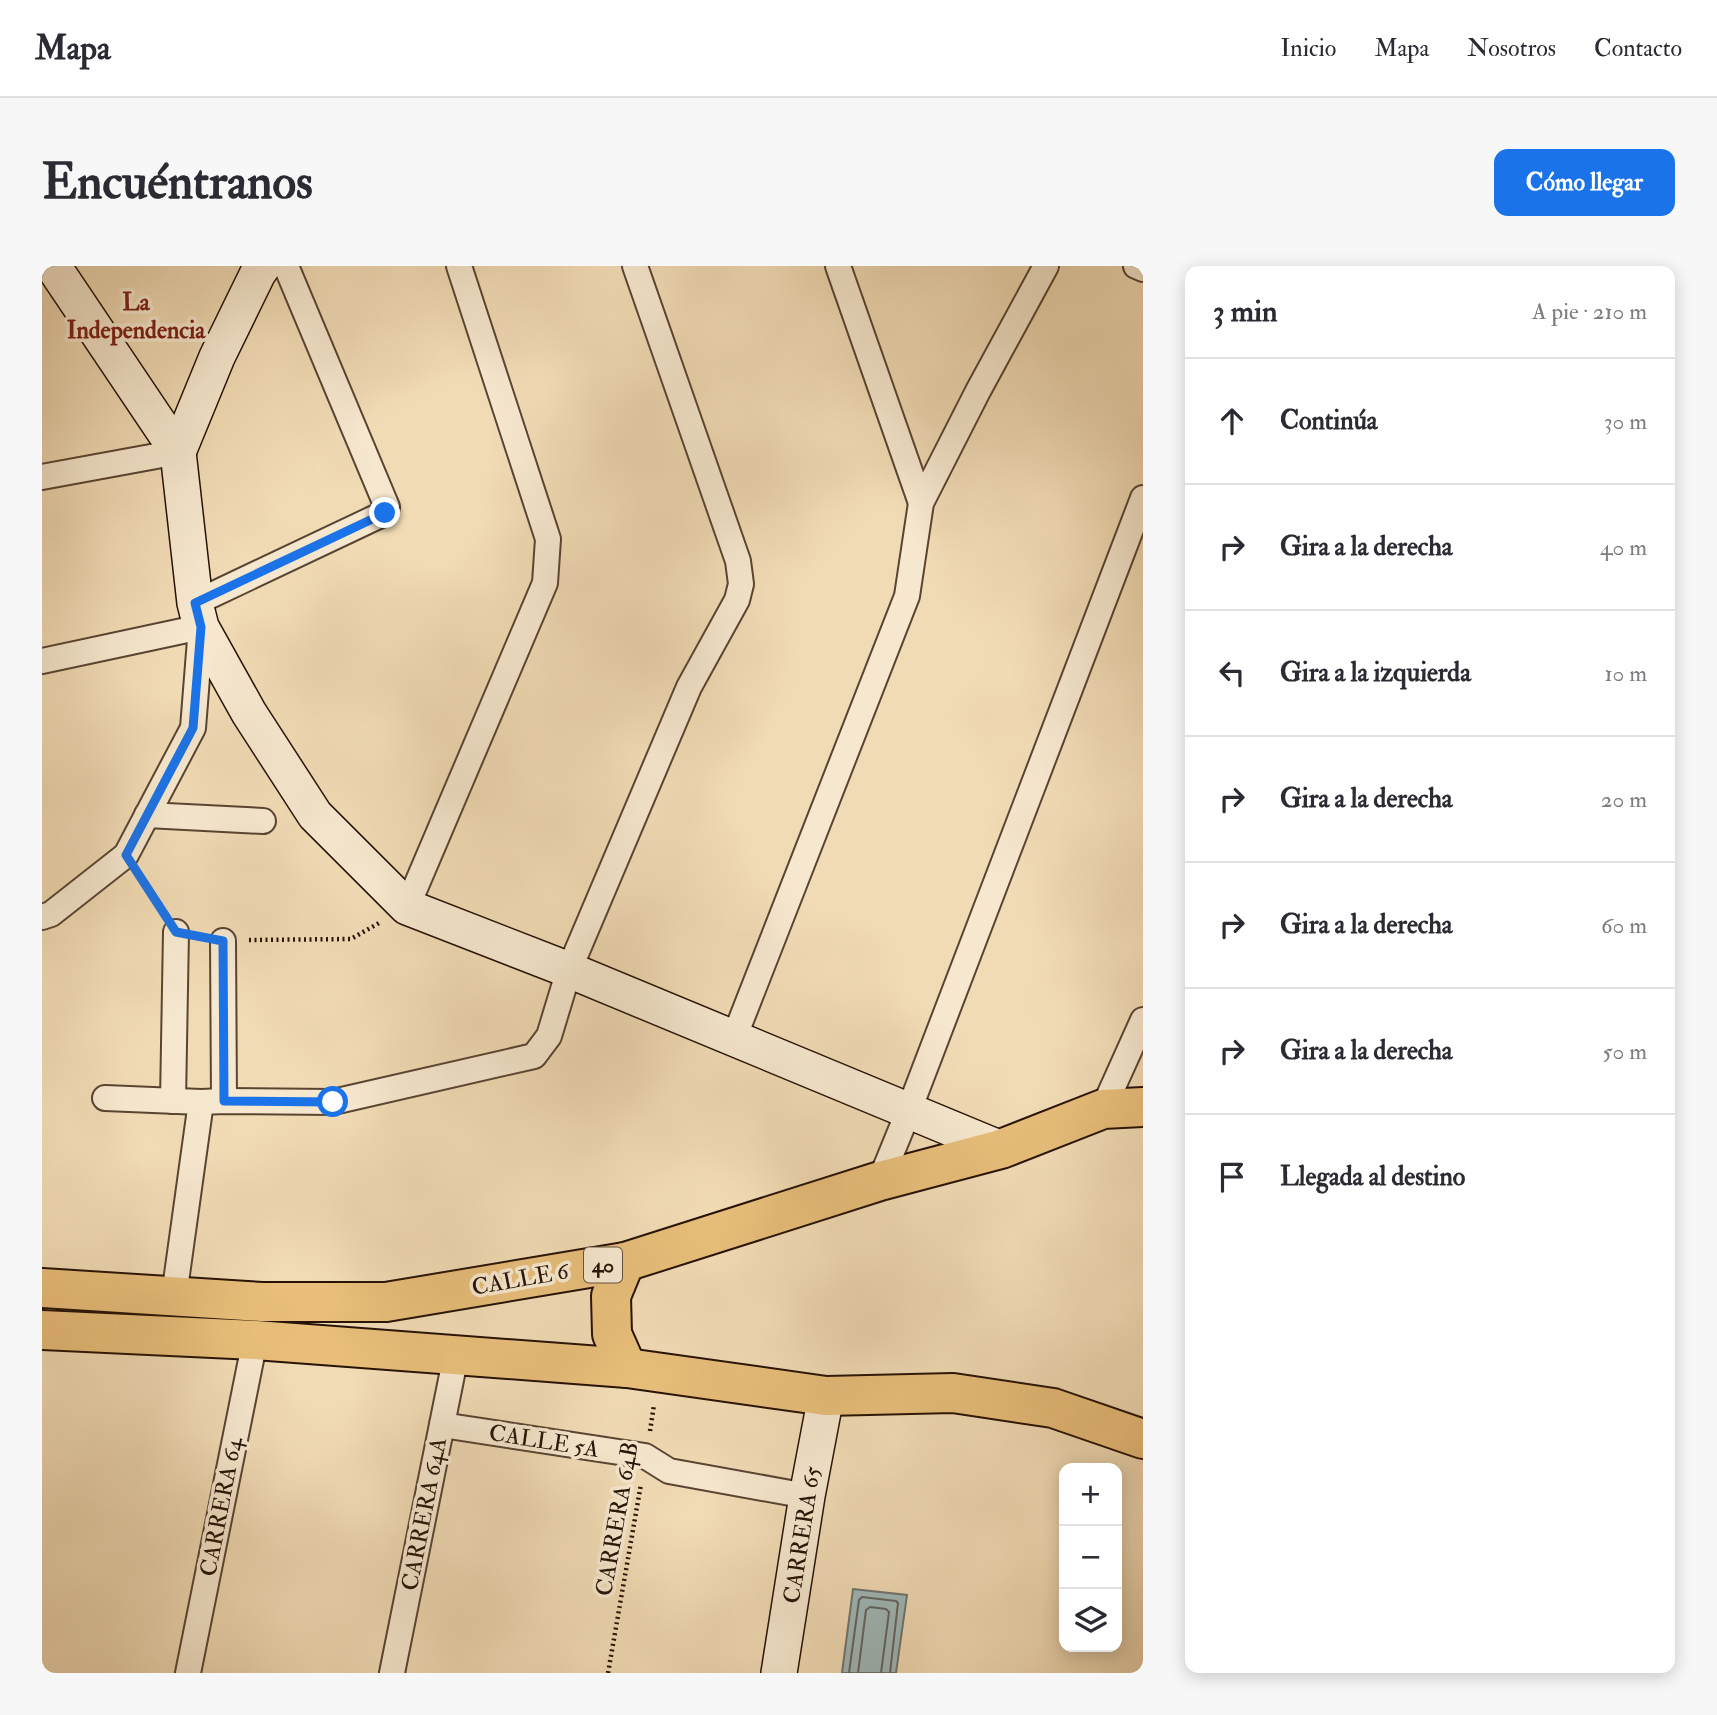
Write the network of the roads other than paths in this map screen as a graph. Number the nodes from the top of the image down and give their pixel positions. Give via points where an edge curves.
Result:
1 (52, 266) edge
2 (263, 266) edge
3 (286, 266) edge
4 (459, 266) edge
5 (635, 266) edge
6 (838, 266) edge
7 (1046, 266) edge
8 (1136, 266) edge
9 (1143, 270) edge
10 (178, 452) junction
11 (42, 477) edge
12 (1143, 498) edge
13 (921, 503) junction
14 (198, 615) junction
15 (42, 660) edge
16 (147, 815) junction
17 (263, 821) dead end
18 (407, 907) junction
19 (42, 917) edge
20 (176, 932) road end
21 (223, 941) road end
22 (569, 970) junction
23 (1143, 1020) edge
24 (734, 1038) junction
25 (105, 1098) dead end
26 (173, 1101) junction
27 (213, 1101) junction
28 (1143, 1107) edge
29 (1103, 1109) junction
30 (909, 1110) junction
31 (1001, 1149) junction
32 (880, 1181) junction
33 (625, 1262) junction
34 (42, 1288) edge
35 (174, 1296) junction
36 (42, 1330) edge
37 (255, 1340) junction
38 (456, 1355) junction
39 (644, 1370) junction
40 (826, 1396) junction
41 (442, 1425) junction
42 (1143, 1439) edge
43 (807, 1496) junction
44 (188, 1673) edge
45 (392, 1673) edge
46 (779, 1673) edge

1 - 10 main road
2 - 10 main road
3 - 14 street via 387,510
4 - 18 street via 548,539 545,583
5 - 22 street via 738,561 741,584 737,600 689,687
6 - 13 street
7 - 13 street
8 - 9 street
10 - 11 street
10 - 14 main road
12 - 30 street
13 - 24 street via 906,596
14 - 15 street
14 - 16 street via 193,728
14 - 18 main road via 249,713 315,815
16 - 17 street
16 - 19 street via 126,855
18 - 22 main road
20 - 26 street
21 - 27 street
22 - 24 main road
22 - 27 street via 549,1036 534,1056 333,1102
23 - 29 street
24 - 30 main road
25 - 26 street
26 - 27 street
27 - 35 street
28 - 29 highway, CALLE 6 / 40
29 - 31 highway, CALLE 6 / 40
30 - 31 main road
30 - 32 street
31 - 32 highway, CALLE 6 / 40
32 - 33 highway, CALLE 6 / 40
33 - 35 highway, CALLE 6 / 40 via 386,1302 262,1302
33 - 39 highway via 611,1296 612,1334
34 - 35 highway, CALLE 6 / 40
36 - 37 highway
37 - 38 highway
37 - 44 street, CARRERA 64
38 - 39 highway
38 - 41 street, CARRERA 64A
39 - 40 highway
40 - 42 highway via 953,1393 1053,1408
40 - 43 main road, CARRERA 65
41 - 43 street, CALLE 5A via 645,1456 668,1471
41 - 45 street, CARRERA 64A
43 - 46 main road, CARRERA 65

